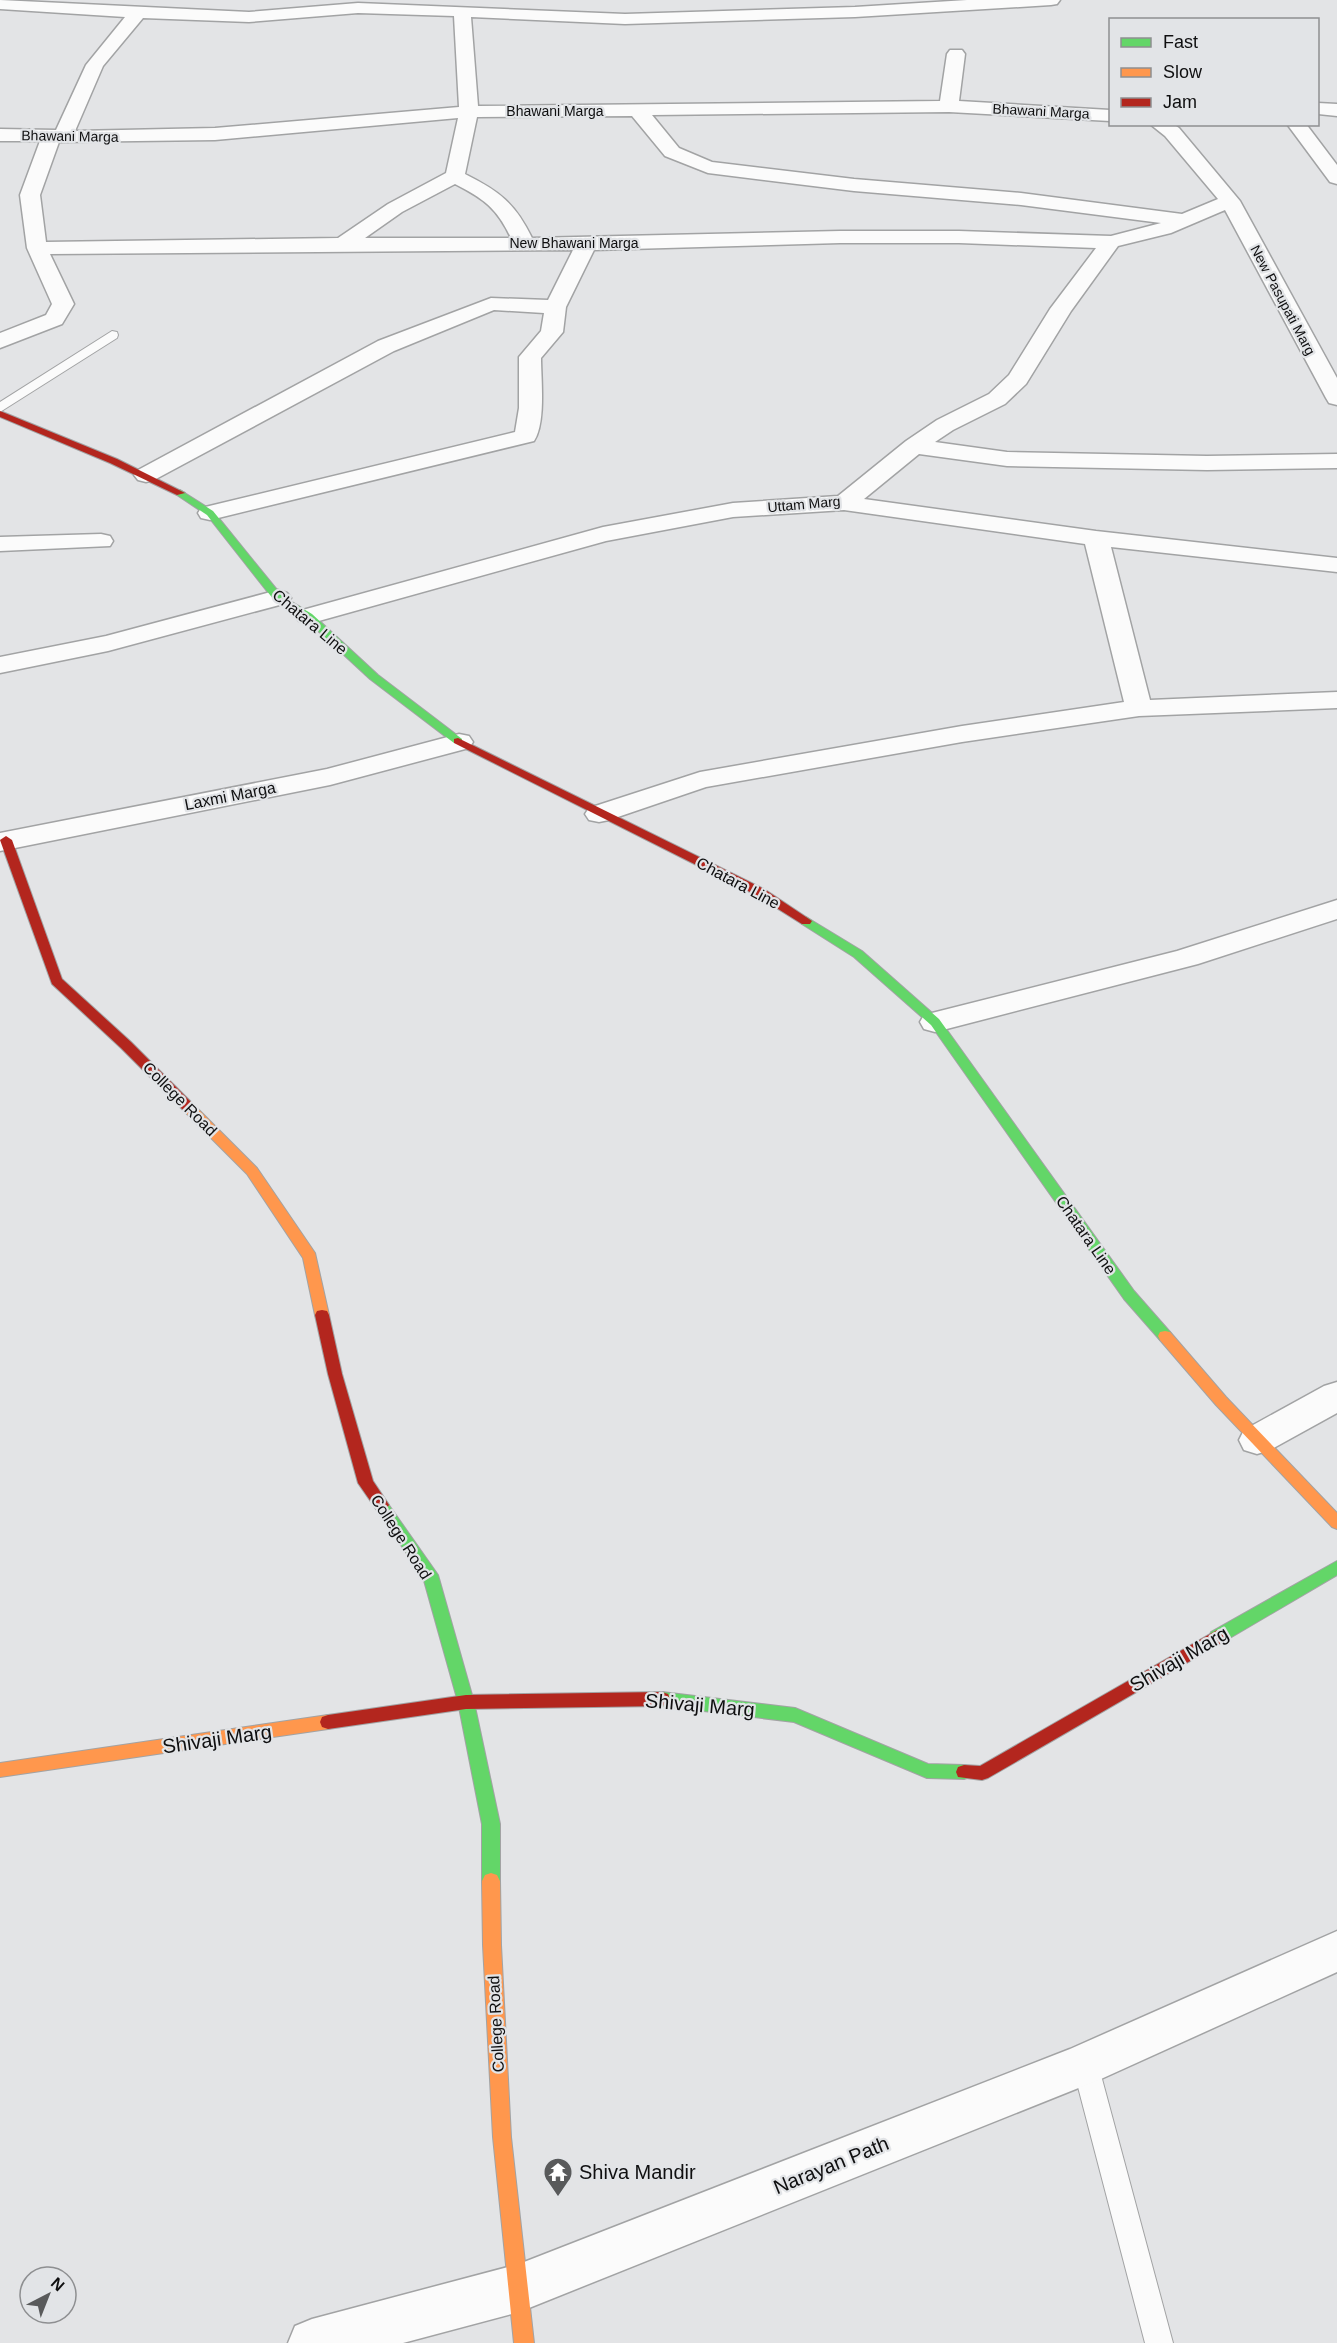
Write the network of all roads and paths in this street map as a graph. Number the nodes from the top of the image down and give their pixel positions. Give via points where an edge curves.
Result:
1 (692, 0) edge
2 (1051, 0) edge
3 (0, 4) edge
4 (313, 6) edge
5 (852, 6) edge
6 (525, 7) edge
7 (152, 9) edge
8 (462, 13) junction
9 (693, 18) junction
10 (956, 54) dead end
11 (949, 106) junction
12 (1319, 109) edge
13 (1337, 110) edge
14 (638, 111) junction
15 (469, 112) junction
16 (1109, 116) edge
17 (1162, 126) edge
18 (1298, 126) edge
19 (0, 135) edge
20 (57, 136) junction
21 (455, 176) junction
22 (1337, 178) edge
23 (1230, 201) junction
24 (1185, 220) junction
25 (1111, 242) junction
26 (524, 243) junction
27 (344, 244) junction
28 (587, 244) junction
29 (37, 248) junction
30 (555, 307) junction
31 (112, 335) dead end
32 (0, 341) edge
33 (1337, 398) edge
34 (0, 408) edge
35 (0, 414) edge
36 (914, 446) junction
37 (1337, 461) edge
38 (146, 476) junction
39 (844, 503) junction
40 (210, 513) junction
41 (1096, 538) junction
42 (101, 541) dead end
43 (0, 544) edge
44 (1337, 565) edge
45 (278, 598) junction
46 (308, 616) junction
47 (0, 665) edge
48 (1337, 700) edge
49 (1139, 708) junction
50 (459, 742) junction
51 (599, 814) junction
52 (3, 841) edge
53 (1337, 909) edge
54 (935, 1022) junction
55 (1337, 1396) edge
56 (1257, 1440) junction
57 (1337, 1522) edge
58 (1337, 1567) edge
59 (466, 1702) junction
60 (0, 1770) edge
61 (1334, 1960) edge
62 (1085, 2064) junction
63 (519, 2288) junction
64 (312, 2343) edge
65 (524, 2343) edge
66 (1159, 2343) edge

1 - 9 street
2 - 5 street
3 - 7 street
4 - 7 street via 249,17
4 - 8 street
5 - 9 street
6 - 8 street
6 - 9 street via 625,19
7 - 20 street via 95,65
8 - 15 street
10 - 11 street
11 - 14 street, Bhawani Marga
11 - 16 street, Bhawani Marga
12 - 13 street
14 - 15 street, Bhawani Marga
14 - 24 street via 672,152 708,167
15 - 20 street, Bhawani Marga via 214,134 140,138
15 - 21 street
17 - 23 street via 1172,132
18 - 22 street
19 - 20 street, Bhawani Marga
20 - 29 street via 30,195
21 - 26 street via 499,200
21 - 27 street via 395,208
23 - 24 street
23 - 33 street, New Pasupati Marg
24 - 25 street
25 - 28 street, New Bhawani Marga via 840,237
25 - 36 street, Uttam Marg via 1060,309 1018,379 997,399
26 - 27 street, New Bhawani Marga
26 - 28 street, New Bhawani Marga
27 - 29 street, New Bhawani Marga
28 - 30 street
29 - 32 street via 63,304 54,319
30 - 38 street via 491,304 386,346
30 - 40 street via 552,332 530,357 526,436
31 - 34 lane
35 - 38 street, Chatara Line
36 - 37 street via 1007,459
36 - 39 street, Uttam Marg
38 - 40 street, Chatara Line
39 - 41 street
39 - 46 street, Uttam Marg via 733,510 603,534
40 - 45 street, Chatara Line
41 - 44 street
41 - 49 street
42 - 43 street
45 - 46 street, Chatara Line
45 - 47 street via 108,643
46 - 50 street, Chatara Line via 374,677
48 - 49 street
49 - 51 street via 700,780
50 - 51 street, Chatara Line
50 - 52 street, Laxmi Marga via 330,777
51 - 54 street, Chatara Line via 770,898 858,954
52 - 59 street, College Road via 56,981 252,1171 310,1257 335,1374 366,1483 430,1575
53 - 54 street via 1115,978
54 - 56 street, Chatara Line via 1129,1295
55 - 56 street
56 - 57 street, Chatara Line
58 - 59 street, Shivaji Marg via 982,1773 927,1772 795,1714 657,1698
59 - 60 street, Shivaji Marg
59 - 63 street, College Road via 491,1824 492,1945 502,2137
61 - 62 street, Narayan Path
62 - 63 street, Narayan Path
62 - 66 lane
63 - 64 street, Narayan Path
63 - 65 street, College Road

